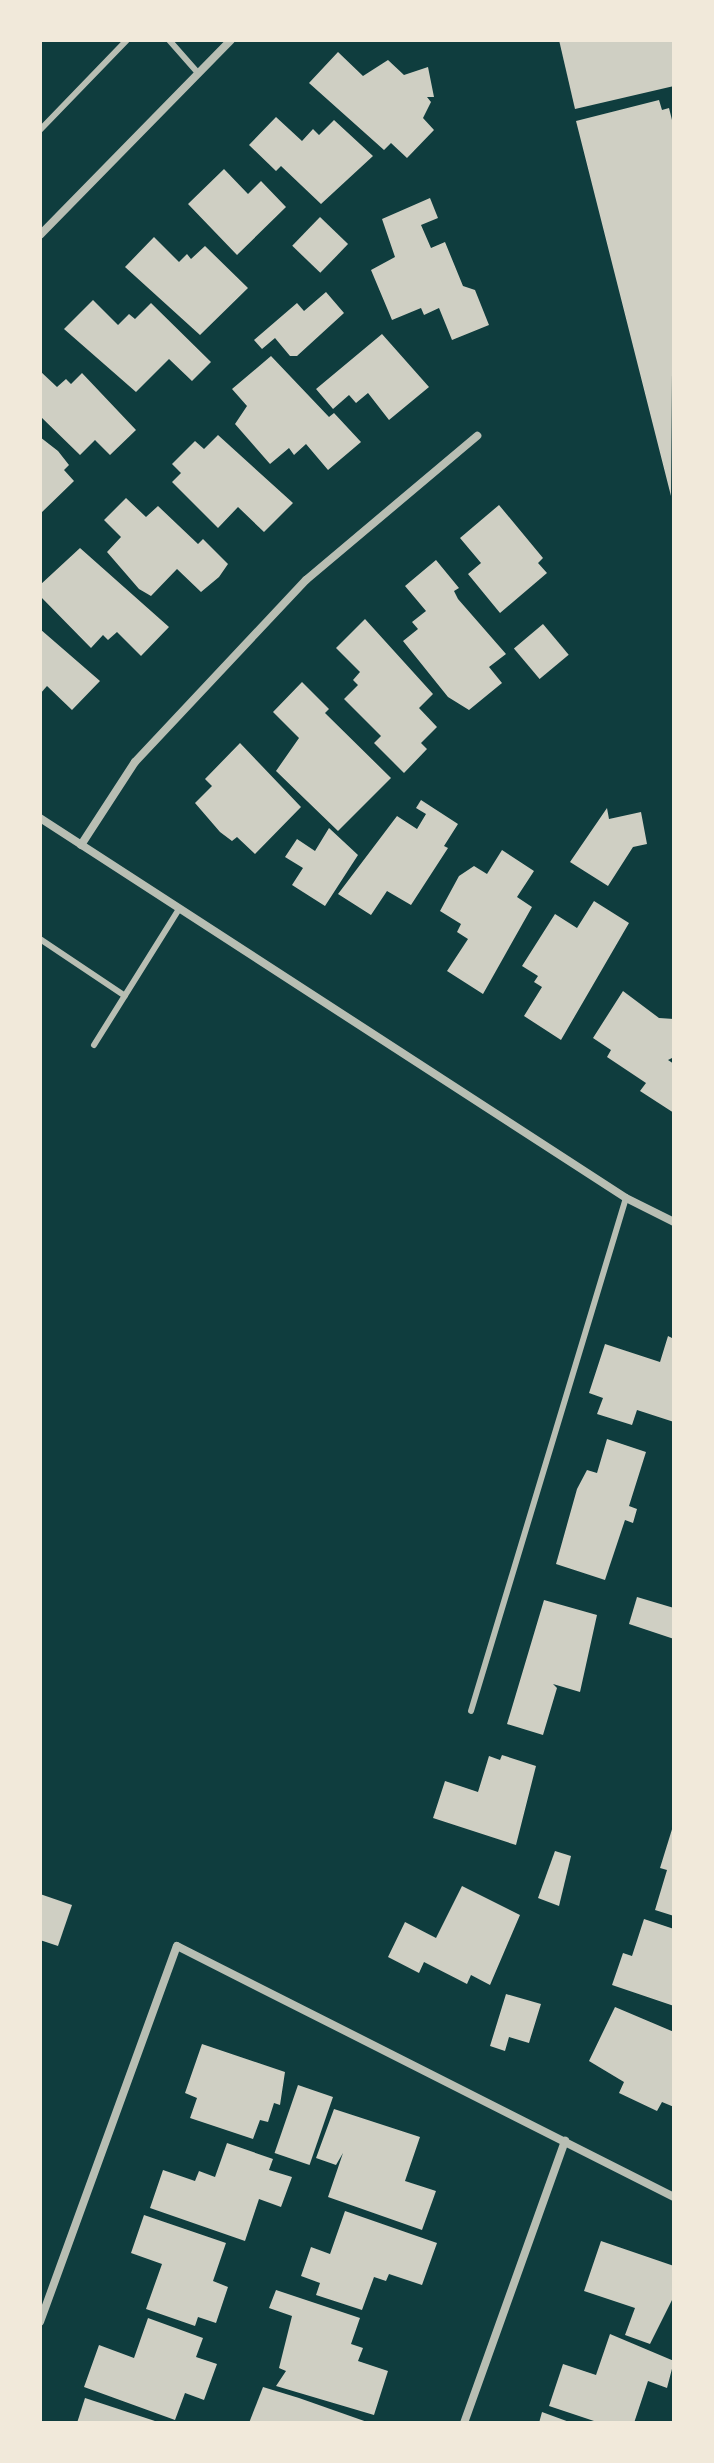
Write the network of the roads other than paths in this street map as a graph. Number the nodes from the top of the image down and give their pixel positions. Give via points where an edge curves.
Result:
1 (127, 40) edge
2 (169, 40) edge
3 (231, 40) edge
4 (198, 73) junction
5 (40, 130) edge
6 (40, 235) edge
7 (477, 436) dead end
8 (40, 818) edge
9 (81, 845) junction
10 (179, 909) junction
11 (40, 939) edge
12 (125, 996) junction
13 (94, 1045) dead end
14 (626, 1198) junction
15 (674, 1222) edge
16 (471, 1711) dead end
17 (565, 2141) junction
18 (674, 2197) edge
19 (40, 2322) edge
20 (464, 2423) edge

1 - 5 lane
2 - 4 lane
3 - 4 street
4 - 6 street
7 - 9 street via 306,580 135,762
8 - 9 street
9 - 10 street
10 - 12 lane
10 - 14 street
11 - 12 lane
12 - 13 lane
14 - 15 street
14 - 16 lane
17 - 18 street
17 - 19 street via 177,1946
17 - 20 street

